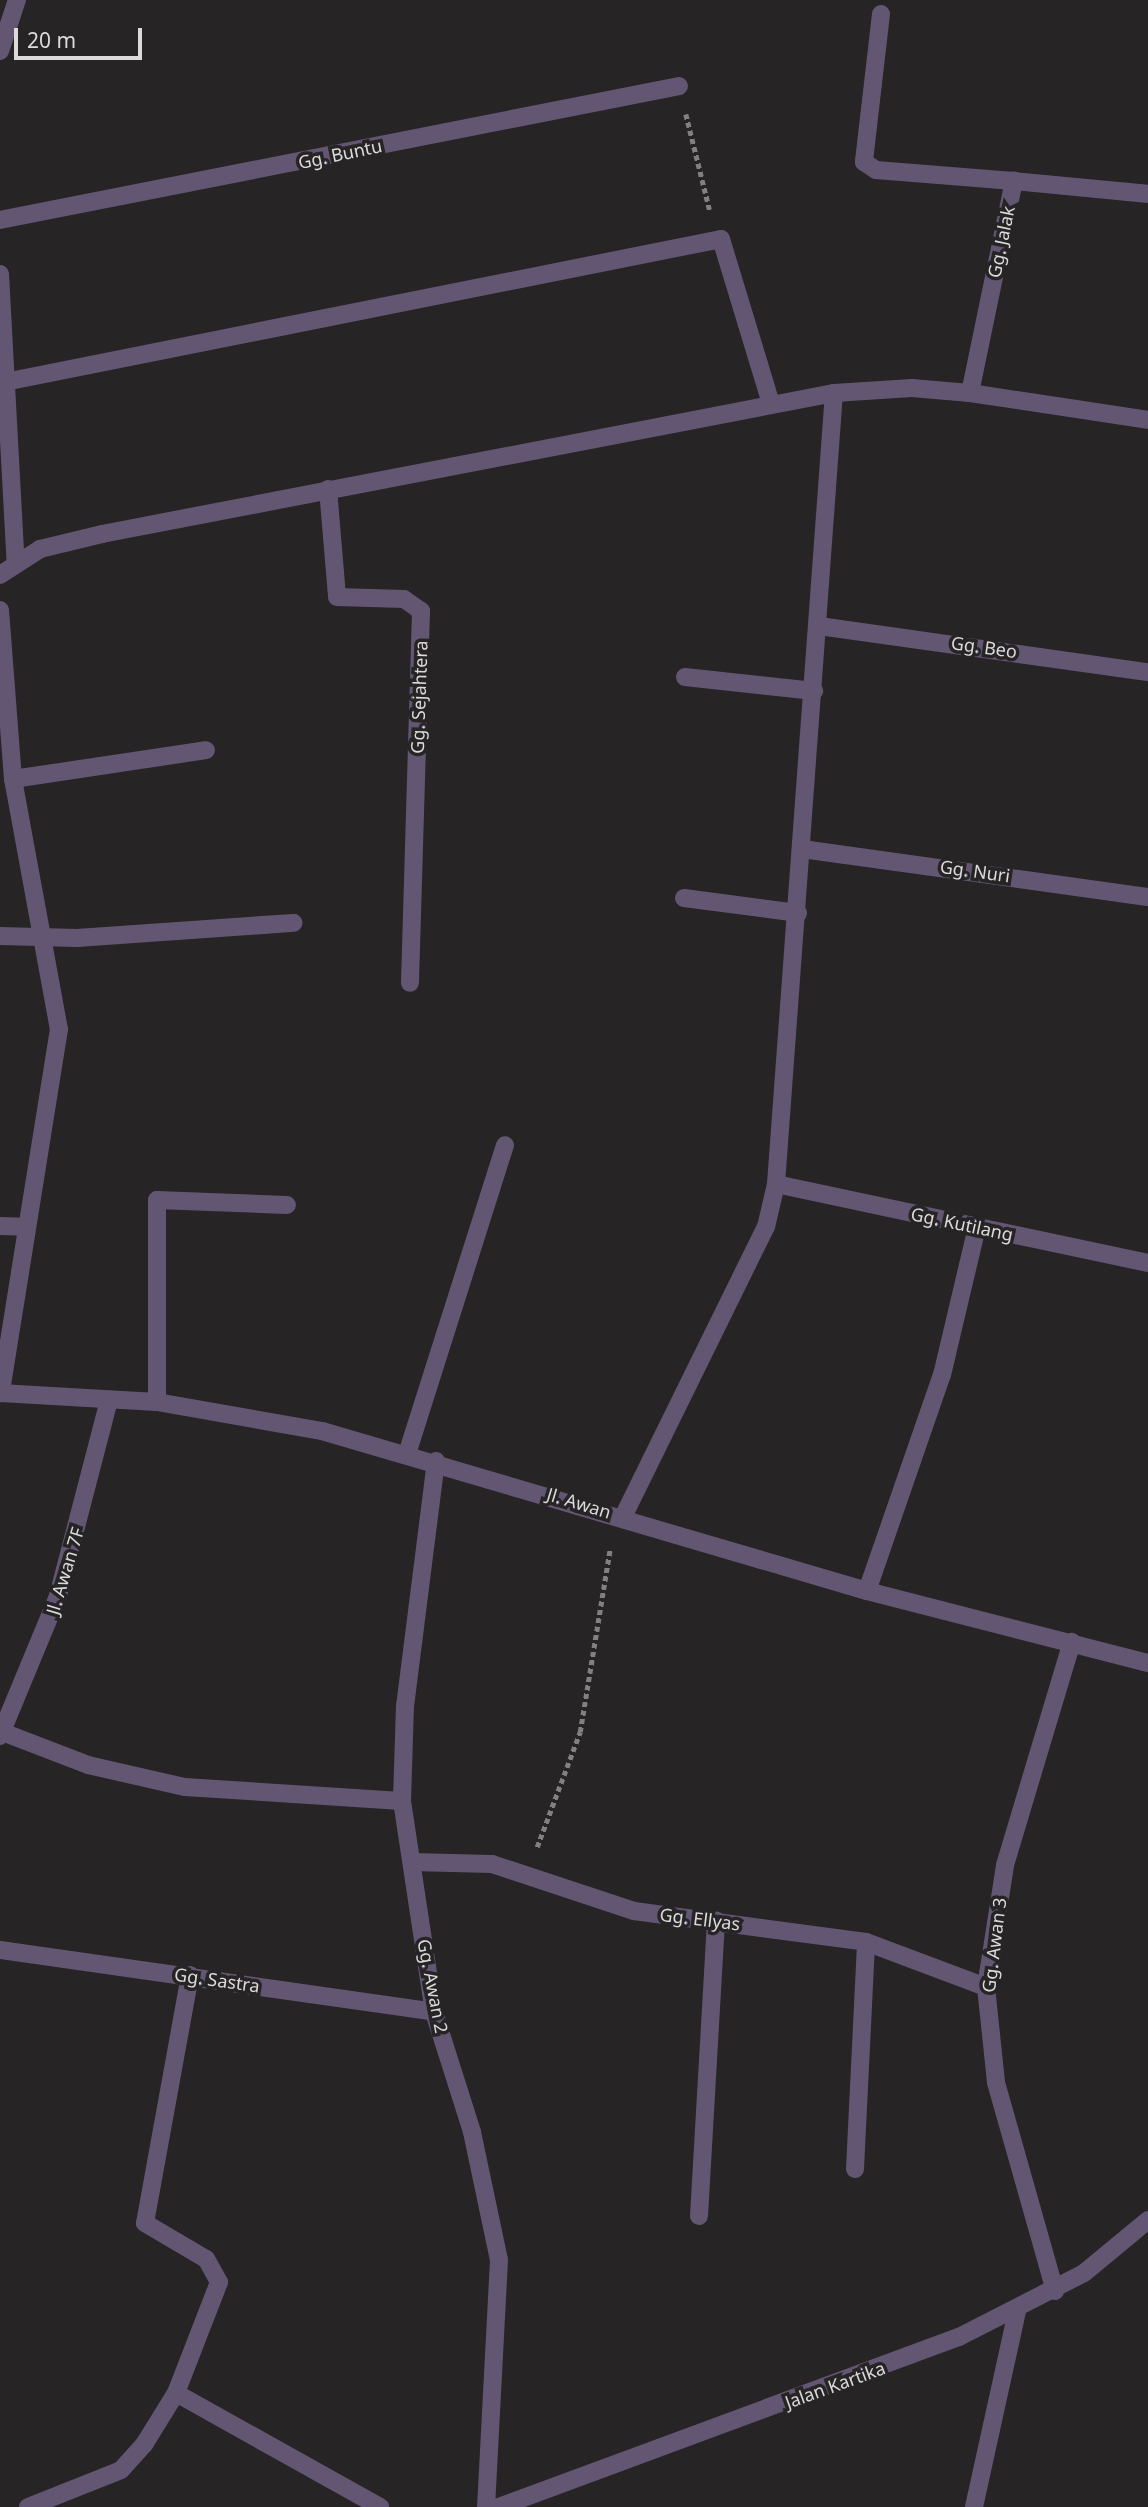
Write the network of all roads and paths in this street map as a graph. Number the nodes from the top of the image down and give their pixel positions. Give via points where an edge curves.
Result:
1 (17, 0) edge
2 (881, 15) dead end
3 (0, 51) edge
4 (679, 86) joint
5 (1014, 181) junction
6 (1148, 194) edge
7 (0, 220) edge
8 (717, 240) junction
9 (0, 274) edge
10 (834, 393) junction
11 (970, 393) junction
12 (7, 394) edge
13 (771, 404) junction
14 (1148, 420) edge
15 (328, 489) junction
16 (16, 565) junction
17 (0, 575) edge
18 (0, 610) edge
19 (819, 625) junction
20 (1148, 672) edge
21 (685, 677) dead end
22 (814, 691) junction
23 (206, 750) dead end
24 (13, 779) junction
25 (0, 812) edge
26 (19, 815) junction
27 (802, 849) junction
28 (1148, 897) edge
29 (684, 898) dead end
30 (798, 913) junction
31 (293, 923) dead end
32 (0, 936) edge
33 (44, 938) junction
34 (410, 983) dead end
35 (505, 1145) dead end
36 (776, 1184) junction
37 (287, 1205) dead end
38 (0, 1226) edge
39 (24, 1227) junction
40 (977, 1227) junction
41 (1148, 1263) edge
42 (1, 1393) edge
43 (109, 1399) junction
44 (157, 1402) junction
45 (407, 1454) junction
46 (436, 1461) junction
47 (624, 1517) junction
48 (867, 1591) junction
49 (1072, 1642) junction
50 (1148, 1663) edge
51 (1, 1734) edge
52 (402, 1801) junction
53 (412, 1862) junction
54 (526, 1874) junction
55 (716, 1920) junction
56 (866, 1942) junction
57 (0, 1950) edge
58 (190, 1975) junction
59 (986, 1987) junction
60 (433, 2012) junction
61 (855, 2169) dead end
62 (699, 2216) dead end
63 (1148, 2220) edge
64 (1055, 2291) junction
65 (1017, 2311) junction
66 (176, 2393) junction
67 (28, 2507) edge
68 (380, 2507) edge
69 (486, 2507) edge
70 (499, 2507) edge
71 (974, 2507) edge

1 - 3 street
2 - 5 street via 864,162 876,170
4 - 7 street, Gg. Buntu
4 - 8 path
5 - 6 street, Gg. Jalak
5 - 11 street, Gg. Jalak
8 - 12 street
8 - 13 street
9 - 12 street
10 - 11 street
10 - 13 street
10 - 19 street
11 - 14 street
12 - 16 street
13 - 15 street
15 - 16 street via 54,544
15 - 34 street, Gg. Sejahtera via 337,597 404,599 421,611
16 - 17 street
18 - 24 street
19 - 20 street, Gg. Beo
19 - 22 street
21 - 22 street
22 - 27 street
23 - 24 street
24 - 26 street
25 - 26 street
26 - 33 street
27 - 28 street, Gg. Nuri
27 - 30 street
29 - 30 street
30 - 36 street
31 - 33 street
32 - 33 street
33 - 39 street via 57,1001 57,1054
35 - 45 street
36 - 40 street, Gg. Kutilang
36 - 47 street via 766,1227
37 - 44 street via 157,1200
38 - 39 street
39 - 42 street
40 - 41 street, Gg. Kutilang
40 - 48 street via 942,1375
42 - 43 street, Jl. Awan
43 - 44 street, Jl. Awan
43 - 51 street, Jl. Awan 7F via 58,1596
44 - 45 street, Jl. Awan via 279,1421
45 - 46 street, Jl. Awan
46 - 47 street, Jl. Awan
46 - 52 street, Gg. Awan 2 via 405,1705
47 - 48 street, Jl. Awan
47 - 54 path via 605,1558 580,1732
48 - 49 street, Jl. Awan
49 - 50 street, Jl. Awan
49 - 59 street, Gg. Awan 3 via 1005,1865
51 - 52 street via 88,1765 185,1787
52 - 53 street, Gg. Awan 2
53 - 54 street, Gg. Ellyas via 492,1864
53 - 60 street, Gg. Awan 2
54 - 55 street, Gg. Ellyas via 634,1911
55 - 56 street, Gg. Ellyas
55 - 62 street
56 - 59 street, Gg. Ellyas
56 - 61 street
57 - 58 street, Gg. Sastra
58 - 60 street, Gg. Sastra
58 - 66 street via 145,2223 206,2259 219,2282
59 - 64 street, Gg. Awan 3 via 996,2082
60 - 69 street, Gg. Awan 2 via 475,2145 499,2260
63 - 64 street, Jalan Kartika
64 - 65 street, Jalan Kartika
65 - 70 street, Jalan Kartika via 689,2441
65 - 71 street
66 - 67 street via 121,2470
66 - 68 street

